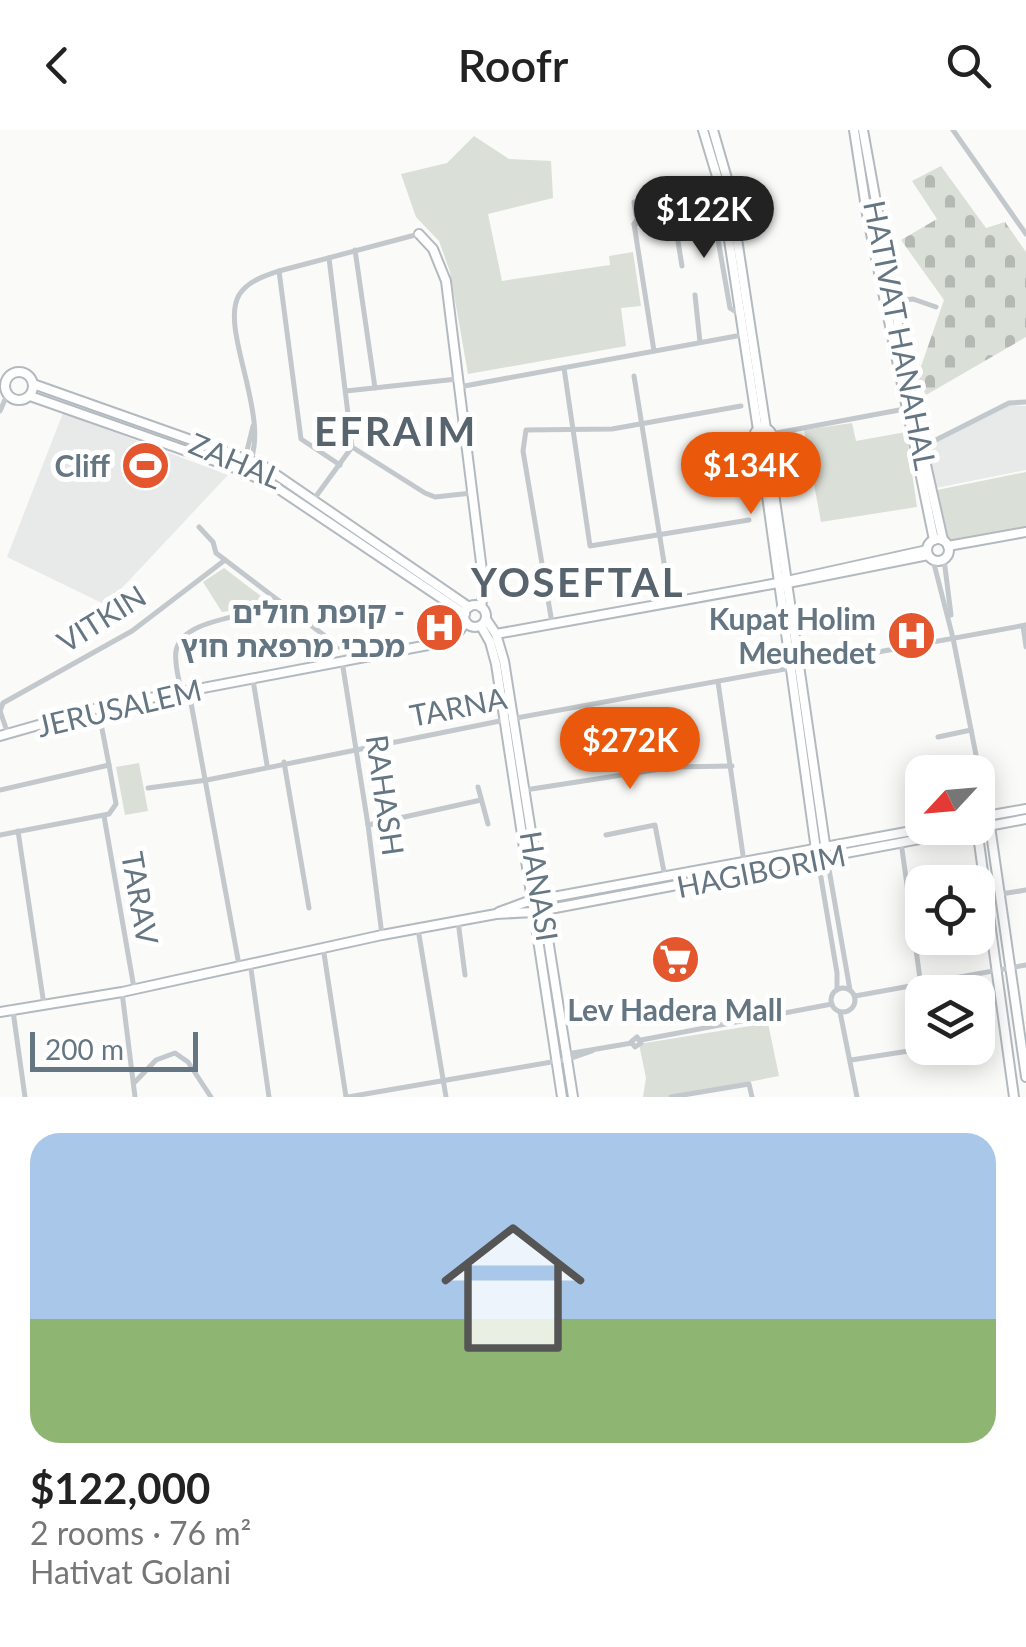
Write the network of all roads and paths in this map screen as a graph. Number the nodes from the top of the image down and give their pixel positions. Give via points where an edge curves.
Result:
1 (702, 130) edge
2 (713, 130) edge
3 (854, 130) edge
4 (863, 130) edge
5 (952, 130) edge
6 (723, 182) junction
7 (691, 192) dead end
8 (716, 195) junction
9 (728, 206) junction
10 (634, 224) junction
11 (418, 234) joint
12 (1026, 234) edge
13 (355, 250) junction
14 (329, 258) junction
15 (682, 266) dead end
16 (279, 271) junction
17 (694, 295) dead end
18 (892, 302) junction
19 (936, 307) dead end
20 (739, 314) junction
21 (742, 336) junction
22 (700, 342) junction
23 (654, 351) junction
24 (564, 368) junction
25 (634, 376) dead end
26 (458, 383) junction
27 (33, 384) junction
28 (3, 385) edge
29 (375, 388) junction
30 (346, 391) junction
31 (30, 396) junction
32 (1026, 402) edge
33 (741, 406) dead end
34 (909, 408) junction
35 (0, 410) edge
36 (641, 423) junction
37 (571, 428) junction
38 (765, 431) junction
39 (763, 445) junction
40 (352, 447) junction
41 (922, 447) junction
42 (249, 459) junction
43 (340, 465) junction
44 (245, 472) junction
45 (472, 493) junction
46 (314, 499) junction
47 (749, 520) dead end
48 (199, 527) dead end
49 (661, 534) junction
50 (1026, 534) edge
51 (943, 544) junction
52 (930, 555) junction
53 (944, 559) junction
54 (225, 560) junction
55 (784, 582) junction
56 (670, 600) junction
57 (280, 602) junction
58 (482, 607) junction
59 (467, 614) junction
60 (483, 622) junction
61 (552, 623) junction
62 (1025, 624) edge
63 (496, 634) junction
64 (954, 638) junction
65 (1026, 647) edge
66 (346, 660) junction
67 (794, 667) junction
68 (253, 678) junction
69 (718, 680) junction
70 (185, 690) junction
71 (98, 708) junction
72 (0, 711) edge
73 (509, 719) junction
74 (972, 730) junction
75 (4, 735) edge
76 (938, 737) dead end
77 (357, 748) junction
78 (976, 755) edge
79 (284, 762) junction
80 (109, 765) junction
81 (267, 766) junction
82 (732, 766) junction
83 (206, 780) junction
84 (478, 786) dead end
85 (148, 788) dead end
86 (0, 790) edge
87 (525, 790) junction
88 (481, 800) junction
89 (1026, 809) edge
90 (104, 816) junction
91 (995, 819) edge
92 (1026, 819) edge
93 (488, 824) dead end
94 (368, 825) junction
95 (995, 825) edge
96 (18, 831) junction
97 (905, 832) edge
98 (900, 833) junction
99 (0, 835) edge
100 (606, 835) dead end
101 (905, 843) edge
102 (901, 844) junction
103 (981, 845) edge
104 (993, 845) edge
105 (821, 848) junction
106 (822, 859) junction
107 (744, 862) junction
108 (665, 877) junction
109 (1026, 890) edge
110 (1001, 894) junction
111 (537, 900) junction
112 (309, 908) dead end
113 (539, 911) junction
114 (496, 914) junction
115 (458, 922) junction
116 (418, 929) junction
117 (382, 935) junction
118 (323, 947) junction
119 (250, 962) junction
120 (239, 965) junction
121 (1026, 965) edge
122 (1012, 968) junction
123 (998, 970) junction
124 (920, 975) edge
125 (970, 975) edge
126 (465, 976) dead end
127 (905, 986) edge
128 (134, 988) junction
129 (837, 990) junction
130 (122, 992) junction
131 (852, 993) junction
132 (44, 1004) junction
133 (832, 1004) junction
134 (13, 1010) junction
135 (0, 1012) edge
136 (840, 1012) junction
137 (1023, 1029) edge
138 (905, 1051) edge
139 (568, 1056) junction
140 (557, 1058) junction
141 (851, 1060) junction
142 (1026, 1077) edge
143 (443, 1080) junction
144 (134, 1082) junction
145 (363, 1096) edge
146 (25, 1097) edge
147 (136, 1097) edge
148 (211, 1097) edge
149 (270, 1097) edge
150 (347, 1097) edge
151 (446, 1097) edge
152 (562, 1097) edge
153 (573, 1097) edge
154 (671, 1097) edge
155 (752, 1097) edge
156 (857, 1097) edge
157 (1014, 1097) edge

1 - 6 street
2 - 6 street
3 - 34 street, HATIVAT HANAHAL
4 - 18 street, HATIVAT HANAHAL
5 - 12 street
6 - 8 street
6 - 9 street via 735,197
7 - 10 street via 634,202
8 - 9 street
8 - 20 street via 711,200 730,308
9 - 20 street
9 - 38 street
10 - 15 street via 674,217
10 - 23 street
11 - 13 street
11 - 26 street via 434,249 446,282
13 - 14 street
13 - 29 street
14 - 16 street
14 - 30 street
16 - 42 street via 248,285 235,304 254,423 256,446
16 - 43 street via 301,439
17 - 22 street
18 - 19 street via 913,299
18 - 34 street, HATIVAT HANAHAL
20 - 21 street
21 - 22 street
21 - 38 street
22 - 23 street
23 - 24 street
24 - 26 street
24 - 37 street
25 - 36 street
26 - 29 street
26 - 45 street
27 - 28 street via 21,372
27 - 31 street
27 - 42 street, ZAHAL
28 - 31 street via 18,401
28 - 35 street
29 - 30 street
30 - 40 street
31 - 44 street, ZAHAL
32 - 41 street via 1009,403
33 - 36 street
34 - 38 street
34 - 41 street, HATIVAT HANAHAL
34 - 51 street, HATIVAT HANAHAL
36 - 37 street
36 - 49 street
37 - 49 street via 590,546
37 - 61 street via 526,430 523,451
38 - 39 street
38 - 39 street via 754,437
39 - 55 street
40 - 43 street
40 - 45 street via 435,497
41 - 51 street, HATIVAT HANAHAL
42 - 44 street
42 - 46 street, ZAHAL
43 - 46 street
44 - 59 street, ZAHAL
45 - 58 street
46 - 59 street, ZAHAL
47 - 49 street
48 - 54 street
49 - 56 street
50 - 51 street
51 - 52 street
51 - 53 street
52 - 53 street
52 - 55 street
52 - 64 street
53 - 64 street
54 - 57 street
54 - 72 street, VITKIN via 132,631
55 - 56 street
55 - 67 street
56 - 61 street
57 - 66 street via 346,652
57 - 70 street via 188,633 175,654
58 - 59 street
58 - 60 street
59 - 60 street via 471,626
59 - 66 street, JERUSALEM via 444,642
60 - 63 street, HANASI
60 - 73 street, HANASI
61 - 63 street
62 - 64 street, TARNA
62 - 65 street
63 - 73 street, HANASI
64 - 67 street, TARNA
64 - 74 street
66 - 68 street, JERUSALEM
66 - 77 street, RAHASH
67 - 69 street, TARNA
67 - 105 street
68 - 70 street, JERUSALEM
68 - 81 street
69 - 73 street, TARNA
69 - 82 street
70 - 71 street, JERUSALEM
70 - 83 street
71 - 75 street, JERUSALEM
71 - 80 street
72 - 75 street, VITKIN
73 - 77 street, TARNA
73 - 87 street, HANASI
73 - 111 street, HANASI
74 - 76 street
74 - 78 street
77 - 79 street, TARNA
77 - 94 street, RAHASH
79 - 81 street, TARNA
79 - 112 street
80 - 86 street
80 - 90 street, TARAV via 116,804
81 - 83 street, TARNA
82 - 87 street
82 - 107 street
83 - 85 street, TARNA
83 - 120 street
84 - 88 street
87 - 111 street, HANASI
88 - 93 street
88 - 94 street
89 - 91 street, HAGIBORIM
90 - 96 street
90 - 128 street, TARAV
92 - 95 street
94 - 117 street, RAHASH
96 - 99 street
96 - 132 street
97 - 98 street, HAGIBORIM
98 - 102 street
98 - 105 street, HAGIBORIM
100 - 108 street via 655,825
101 - 102 street, HAGIBORIM
102 - 106 street, HAGIBORIM
102 - 124 street
103 - 123 street
104 - 110 street
105 - 106 street
105 - 107 street, HAGIBORIM
106 - 113 street, HAGIBORIM
106 - 129 street
106 - 131 street
107 - 108 street, HAGIBORIM
108 - 111 street, HAGIBORIM
109 - 110 street
110 - 122 street
111 - 113 street, HANASI
111 - 114 street, HAGIBORIM
113 - 114 street, HAGIBORIM
113 - 139 street, HANASI
113 - 140 street, HANASI
114 - 115 street, HAGIBORIM
115 - 116 street, HAGIBORIM
115 - 126 street
116 - 117 street, HAGIBORIM
116 - 143 street
117 - 118 street, HAGIBORIM
118 - 119 street, HAGIBORIM
118 - 150 street
119 - 120 street, HAGIBORIM
119 - 149 street
120 - 128 street, HAGIBORIM
121 - 122 street
122 - 123 street
122 - 137 street
123 - 125 street
123 - 157 street
127 - 131 street
128 - 130 street, HAGIBORIM
129 - 131 street
129 - 133 street
130 - 132 street, HAGIBORIM
130 - 144 street
131 - 136 street via 854,1007
132 - 134 street, HAGIBORIM
133 - 136 street
133 - 139 street
134 - 135 street, HAGIBORIM
134 - 146 street
136 - 141 street
137 - 142 street
138 - 141 street
139 - 140 street
139 - 153 street, HANASI
140 - 143 street
140 - 152 street, HANASI
141 - 156 street
143 - 145 street
143 - 151 street
144 - 147 street
144 - 148 street via 156,1060 175,1053
145 - 150 street
154 - 155 street via 750,1084

